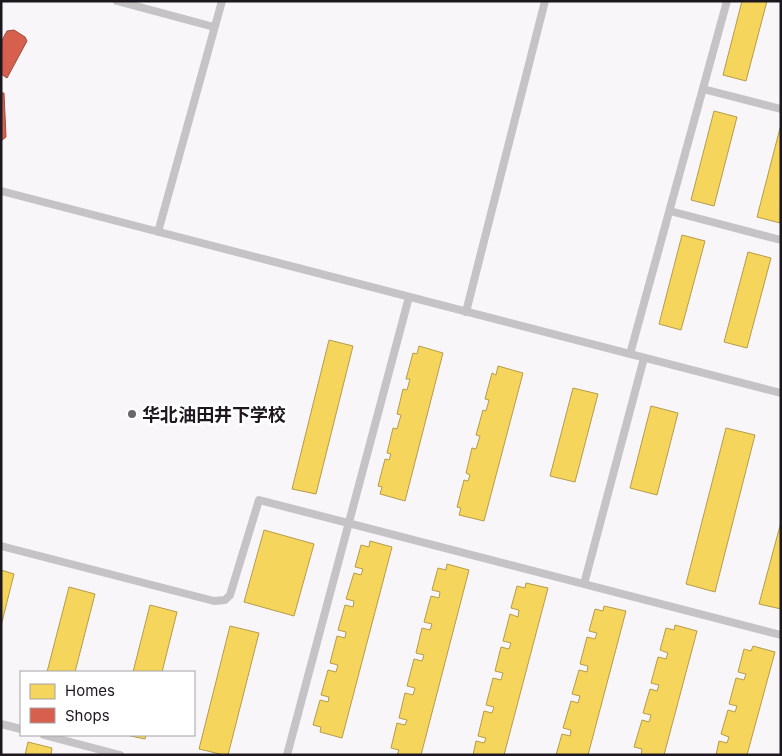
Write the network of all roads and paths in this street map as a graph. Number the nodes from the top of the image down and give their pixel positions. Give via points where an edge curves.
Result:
1 (117, 1) edge
2 (222, 1) edge
3 (545, 1) edge
4 (727, 1) edge
5 (214, 28) junction
6 (703, 89) junction
7 (781, 109) edge
8 (1, 191) edge
9 (670, 211) junction
10 (158, 232) junction
11 (781, 240) edge
12 (409, 297) junction
13 (466, 312) junction
14 (630, 354) junction
15 (644, 358) junction
16 (781, 393) edge
17 (348, 523) junction
18 (1, 546) edge
19 (584, 584) junction
20 (781, 635) edge
21 (1, 724) edge
22 (20, 729) edge
23 (48, 736) edge
24 (120, 755) edge
25 (287, 755) edge

1 - 5 lane
2 - 5 lane
3 - 13 lane
4 - 6 lane
5 - 10 lane
6 - 7 lane
6 - 9 lane
8 - 10 lane
9 - 11 lane
9 - 14 lane
10 - 12 lane
12 - 13 lane
12 - 17 lane
13 - 14 lane
14 - 15 lane
15 - 16 lane
15 - 19 lane
17 - 18 lane via 259,500 230,595 225,600 214,601
17 - 19 lane
17 - 25 lane
19 - 20 lane
21 - 22 lane
23 - 24 lane

